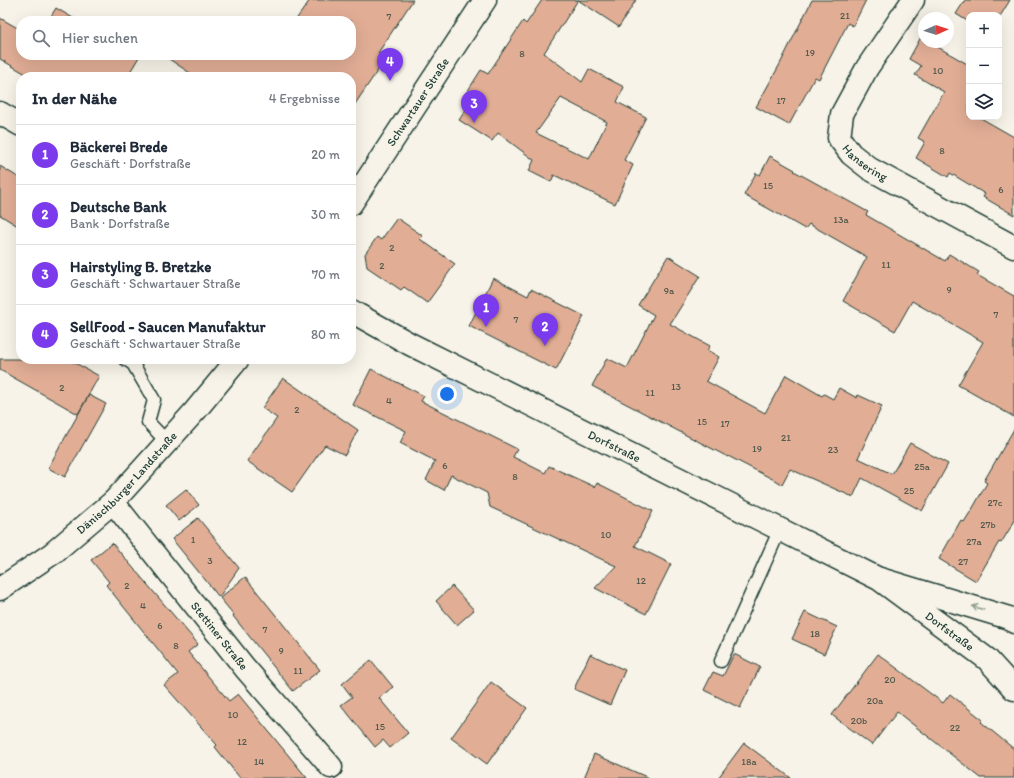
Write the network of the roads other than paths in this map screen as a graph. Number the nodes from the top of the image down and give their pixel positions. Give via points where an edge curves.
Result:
1 (485, 0) edge
2 (913, 0) edge
3 (0, 113) edge
4 (16, 122) edge
5 (356, 196) edge
6 (1014, 247) edge
7 (356, 314) edge
8 (133, 364) edge
9 (234, 364) edge
10 (168, 442) junction
11 (113, 502) junction
12 (780, 529) junction
13 (879, 579) junction
14 (0, 589) edge
15 (1014, 622) edge
16 (721, 661) dead end
17 (1014, 689) edge
18 (331, 767) dead end

1 - 5 street, Schwartauer Straße
2 - 6 street, Hansering via 867,68 842,114 839,138 852,154 870,169
3 - 4 street
7 - 12 street, Dorfstraße via 410,344
8 - 10 lane via 154,400 148,422
9 - 10 street, Dänischburger Landstraße
10 - 11 street, Dänischburger Landstraße
11 - 14 street, Dänischburger Landstraße via 53,553
11 - 18 street, Stettiner Straße via 245,668
12 - 13 street, Dorfstraße
12 - 16 lane
15 -> 13 street, Dorfstraße via 1009,618
13 - 17 street, Dorfstraße via 987,659

